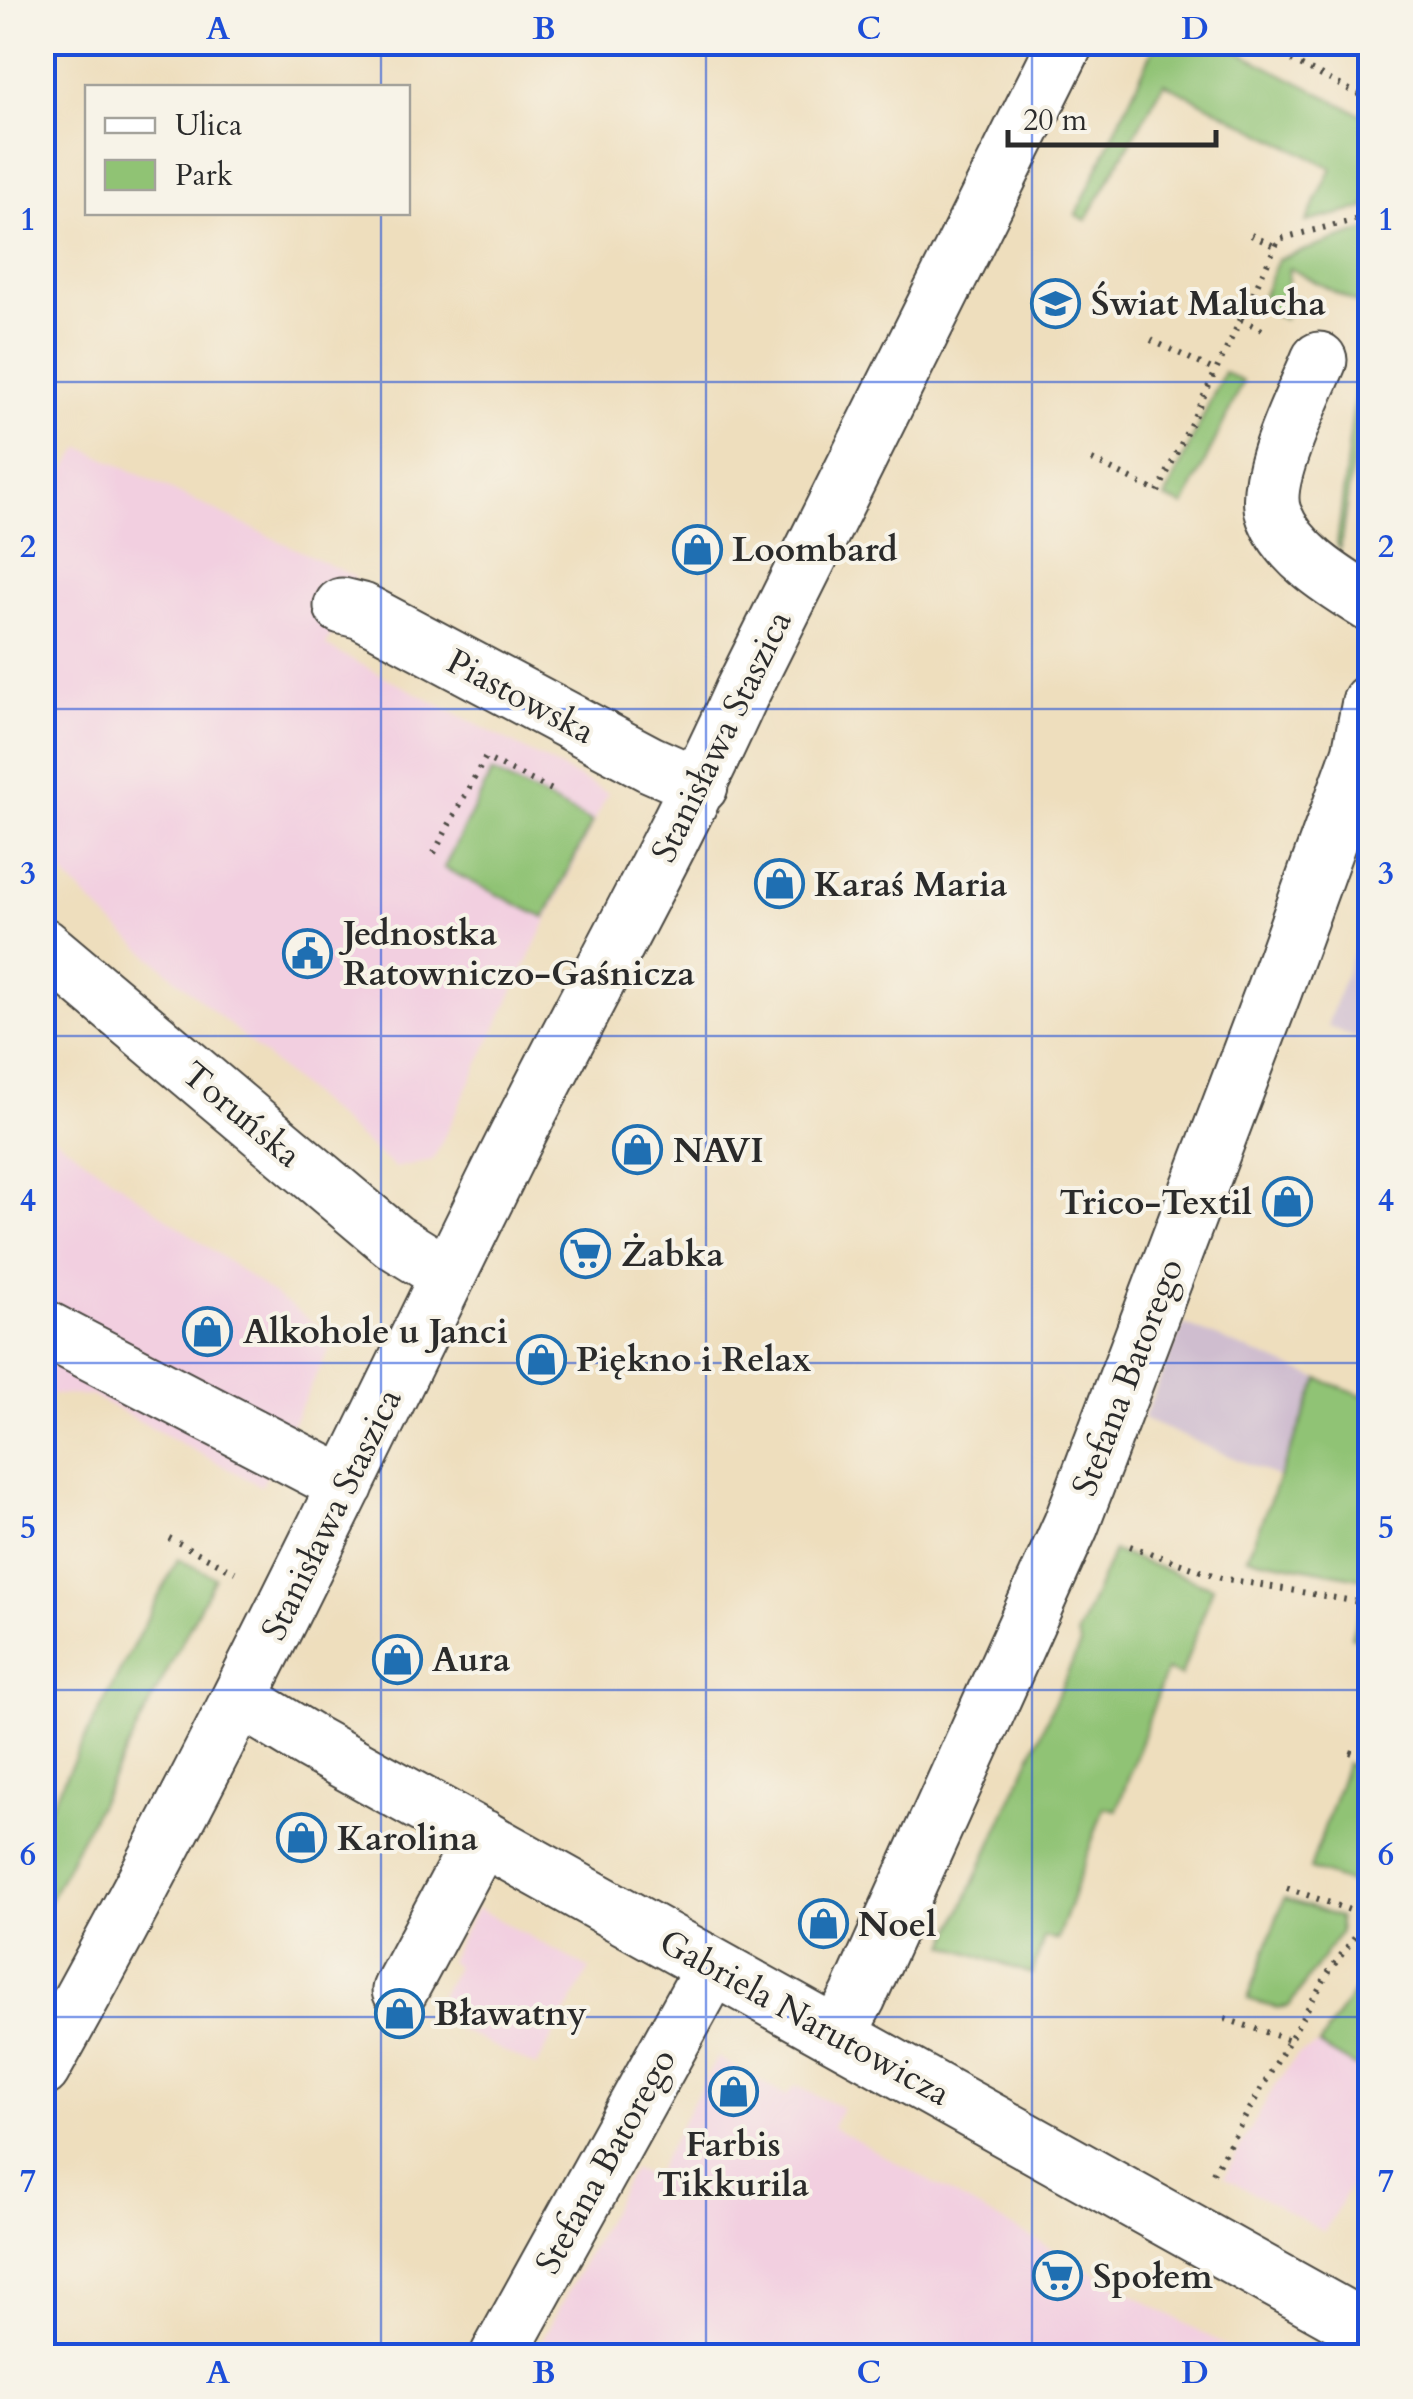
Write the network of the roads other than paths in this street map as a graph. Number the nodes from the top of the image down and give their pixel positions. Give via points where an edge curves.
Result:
1 (1066, 42) edge
2 (1319, 360) dead end
3 (1370, 604) edge
4 (342, 606) dead end
5 (1370, 702) edge
6 (700, 786) junction
7 (42, 945) edge
8 (448, 1275) junction
9 (42, 1327) edge
10 (346, 1485) junction
11 (241, 1700) junction
12 (482, 1837) junction
13 (714, 1966) junction
14 (400, 1990) dead end
15 (57, 2009) edge
16 (838, 2034) junction
17 (42, 2068) edge
18 (1370, 2332) edge
19 (498, 2356) edge

1 - 6 street, Stanisława Staszica
2 - 3 street via 1275,472 1273,514 1317,568
4 - 6 street, Piastowska
5 - 16 street, Stefana Batorego via 1360,753 1294,935 1071,1526
6 - 8 street, Stanisława Staszica
7 - 8 street, Toruńska via 392,1241
8 - 10 street, Stanisława Staszica
9 - 10 street
10 - 11 street, Stanisława Staszica
11 - 12 street, Gabriela Narutowicza
11 - 15 street, Stanisława Staszica
12 - 13 street, Gabriela Narutowicza
12 - 14 street
13 - 16 street, Gabriela Narutowicza
13 - 19 street, Stefana Batorego
15 - 17 street, Stanisława Staszica
16 - 18 street, Gabriela Narutowicza

